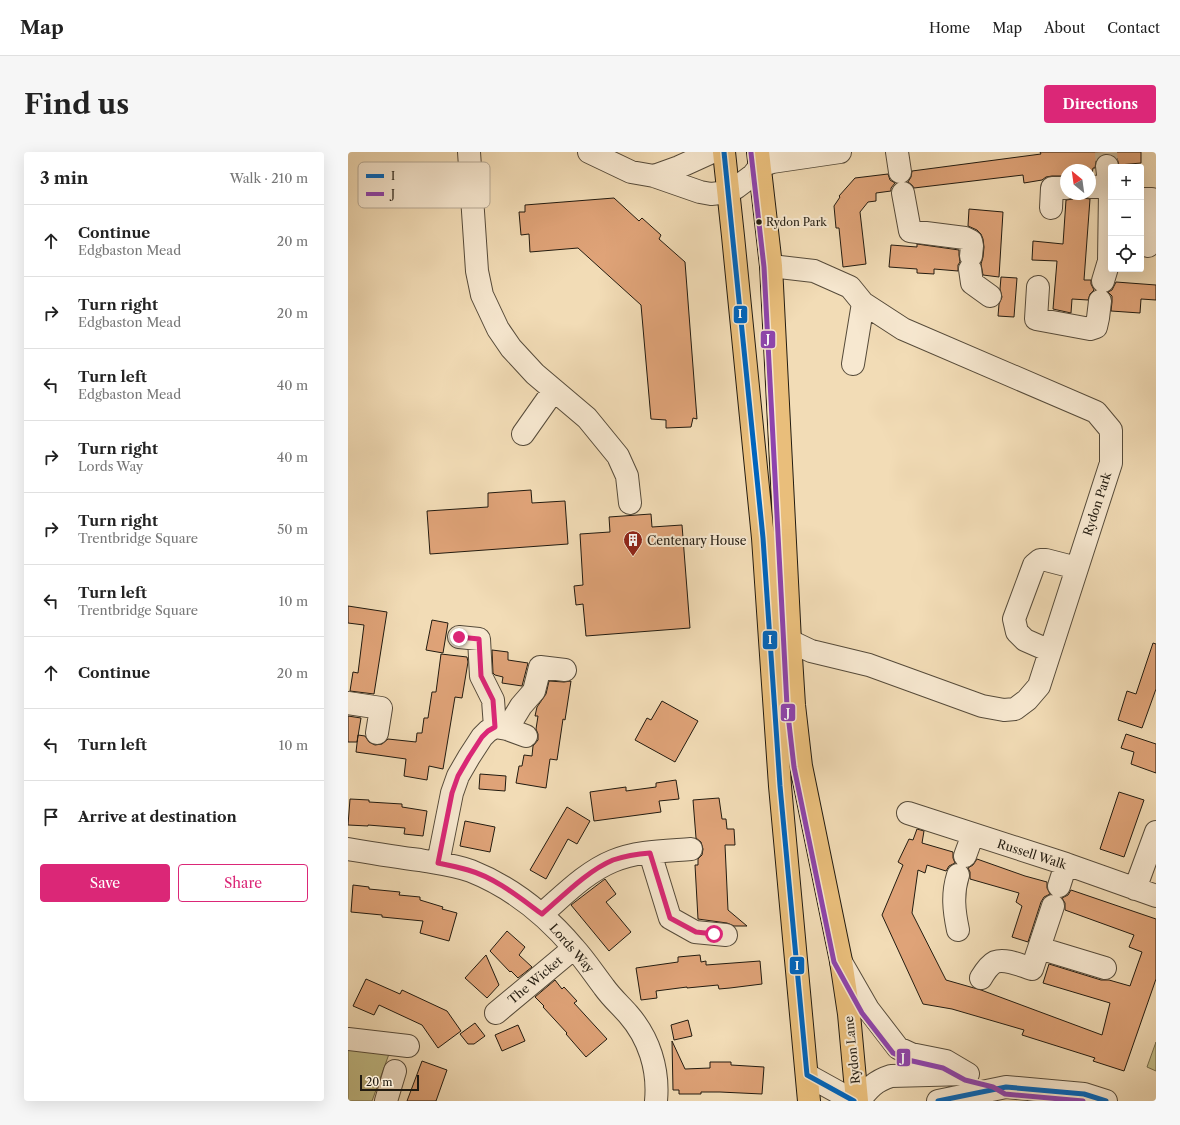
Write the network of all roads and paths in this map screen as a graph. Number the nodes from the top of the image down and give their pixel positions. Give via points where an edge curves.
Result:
1 (469, 152) edge
2 (589, 152) edge
3 (712, 152) edge
4 (724, 152) edge
5 (840, 152) edge
6 (759, 159) edge
7 (470, 162) edge
8 (900, 172) edge
9 (654, 176) junction
10 (1106, 187) tunnel mouth
11 (1060, 188) edge
12 (729, 192) junction
13 (1144, 199) edge
14 (472, 208) edge
15 (1051, 208) dead end
16 (1148, 246) dead end
17 (771, 266) junction
18 (1038, 287) dead end
19 (990, 296) dead end
20 (863, 303) junction
21 (853, 364) dead end
22 (554, 390) junction
23 (523, 434) dead end
24 (630, 503) dead end
25 (1077, 568) junction
26 (459, 637) dead end
27 (790, 641) junction
28 (1050, 651) junction
29 (565, 670) dead end
30 (348, 703) edge
31 (509, 730) junction
32 (377, 733) dead end
33 (908, 813) dead end
34 (1156, 832) edge
35 (973, 834) junction
36 (348, 849) edge
37 (691, 849) dead end
38 (650, 853) junction
39 (438, 863) junction
40 (1066, 864) junction
41 (1135, 889) junction
42 (1156, 896) edge
43 (542, 914) junction
44 (958, 930) dead end
45 (726, 935) dead end
46 (574, 948) junction
47 (1039, 948) junction
48 (841, 961) junction
49 (1105, 968) dead end
50 (980, 978) dead end
51 (496, 1013) dead end
52 (348, 1039) edge
53 (408, 1046) dead end
54 (395, 1071) dead end
55 (968, 1074) junction
56 (808, 1075) junction
57 (1006, 1087) junction
58 (1084, 1094) junction
59 (386, 1101) edge
60 (656, 1101) edge
61 (809, 1101) edge
62 (854, 1101) edge
63 (858, 1101) edge
64 (938, 1101) edge
65 (1046, 1101) edge
66 (1106, 1101) edge

1 - 7 street
2 - 9 street via 631,172
3 - 9 street
4 - 12 main road
5 - 6 street via 772,162
6 - 12 street via 753,175
6 - 17 main road, Rydon Lane
8 - 19 street via 910,231 966,238 971,241 972,283
9 - 12 street via 705,193
10 - 18 street via 1109,261 1096,327 1090,329 1036,319
11 - 15 street via 1052,188
12 - 56 main road via 763,538 780,786
13 - 16 street via 1152,199
14 - 22 street via 476,271 482,295 498,329 511,348
17 - 20 street, Rydon Park via 814,271 850,287
17 - 27 main road, Rydon Lane
20 - 21 street
20 - 25 street, Rydon Park via 903,329 1096,412 1110,430 1111,463
22 - 23 street
22 - 24 street via 587,418 618,456 627,476
25 - 28 street, Rydon Park
25 - 28 street via 1040,560 1034,565 1014,618 1017,632 1025,640
26 - 31 street via 479,639 481,676
27 - 28 street, Rydon Park via 811,651 869,665 982,706 1004,710 1015,709 1027,700 1038,686
27 - 48 main road, Rydon Lane via 801,766
29 - 31 street via 540,667 534,691 521,706
30 - 32 street via 381,708
31 - 39 street via 488,731 458,776 452,793
33 - 35 street, Russell Walk
34 - 41 street
35 - 40 street, Russell Walk
35 - 44 street via 955,885 954,906
36 - 39 street, Lords Way
37 - 38 street
38 - 43 street via 631,855 603,865
38 - 45 street via 670,918 696,932
39 - 43 street, Lords Way via 469,870 485,877
40 - 41 street, Russell Walk
40 - 47 street
41 - 42 street, Russell Walk
43 - 46 street, Lords Way
46 - 51 street, The Wicket
46 - 60 street, Lords Way via 604,988 639,1027 650,1051 656,1080
47 - 49 street
47 - 50 street via 1032,969 1005,961 995,962
48 - 55 street via 868,1009 898,1048 911,1054 946,1061
48 - 63 main road, Rydon Lane
52 - 53 street
54 - 59 street
55 - 57 street via 996,1080
55 - 63 street via 891,1076 874,1084
56 - 61 main road
56 - 62 street
57 - 58 street
57 - 64 street
58 - 65 street
58 - 66 street

